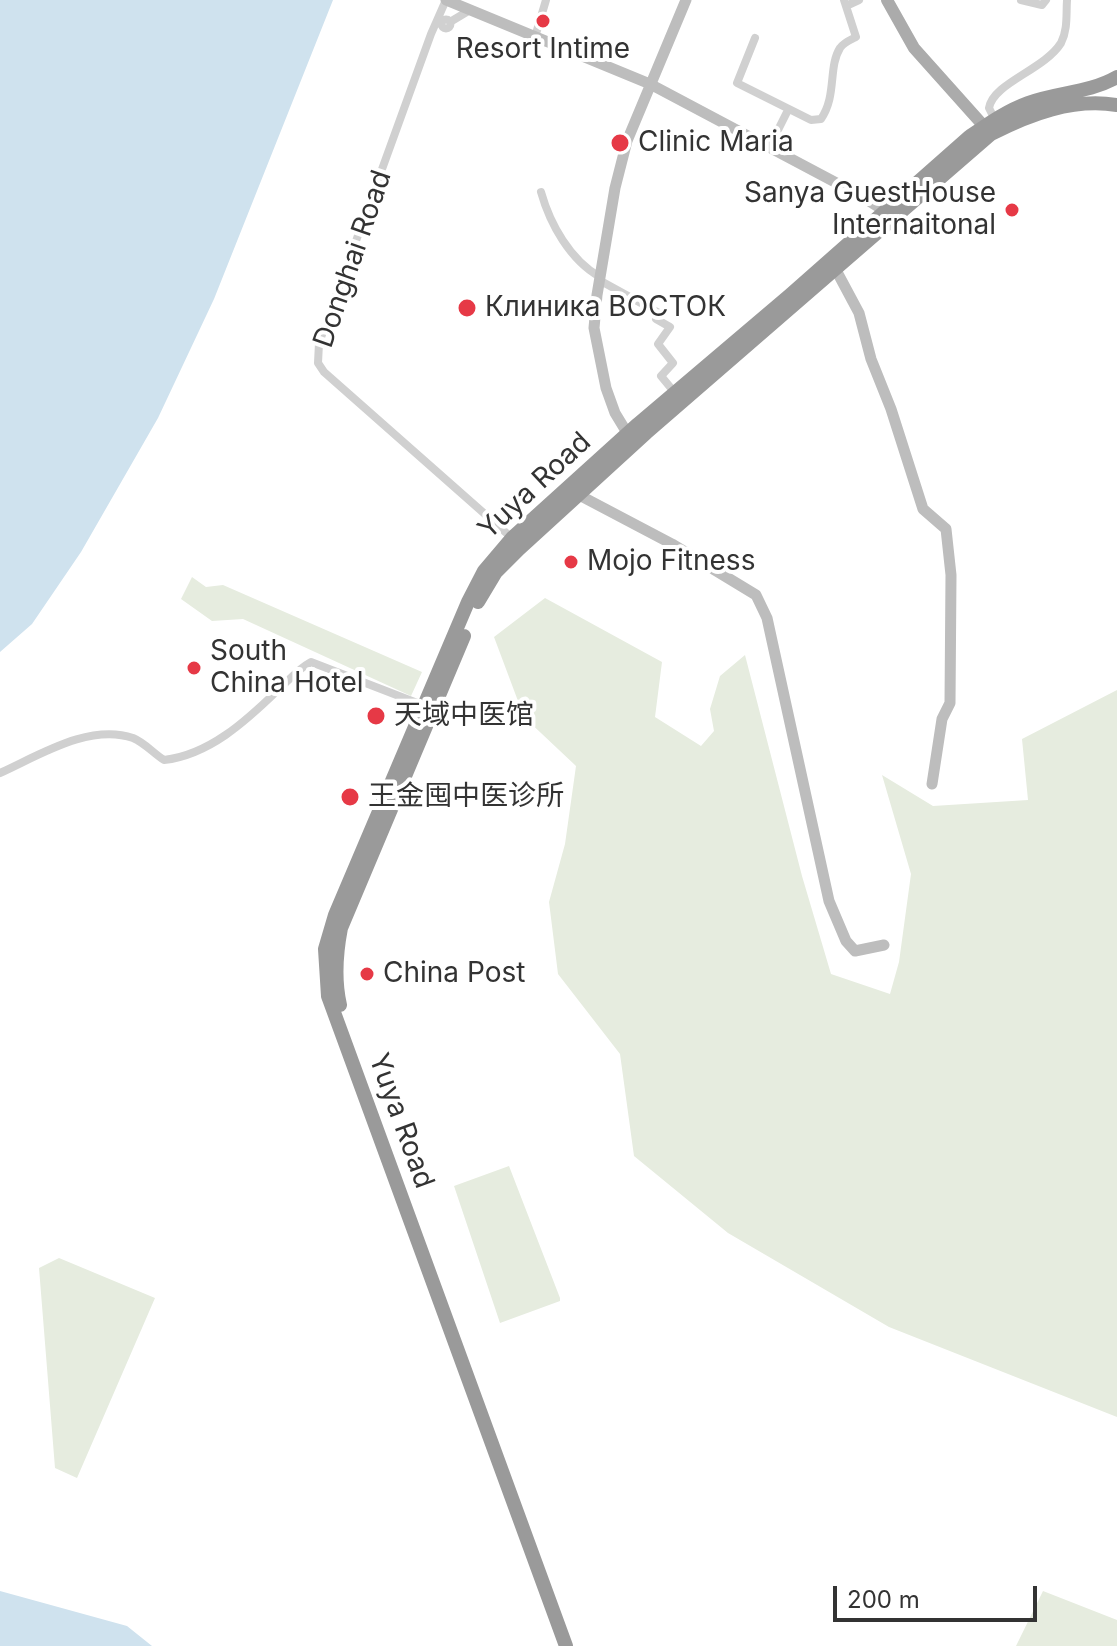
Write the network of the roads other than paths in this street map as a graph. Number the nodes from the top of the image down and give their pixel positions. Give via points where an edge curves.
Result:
1 (446, 0) edge
2 (546, 0) edge
3 (686, 0) edge
4 (859, 0) edge
5 (887, 0) edge
6 (1021, 0) edge
7 (1046, 0) edge
8 (1067, 0) edge
9 (845, 3) edge
10 (470, 10) junction
11 (431, 34) junction
12 (535, 37) junction
13 (755, 38) dead end
14 (1117, 77) edge
15 (650, 84) junction
16 (1117, 105) edge
17 (788, 110) junction
18 (990, 126) junction
19 (769, 148) junction
20 (541, 192) dead end
21 (888, 216) junction
22 (836, 270) junction
23 (600, 279) junction
24 (675, 393) junction
25 (631, 440) junction
26 (579, 495) junction
27 (512, 538) junction
28 (428, 707) junction
29 (0, 773) edge
30 (932, 784) dead end
31 (884, 945) dead end
32 (566, 1646) edge
33 (575, 1646) edge

1 - 10 street
1 - 11 street, Donghai Road
2 - 12 street
3 - 15 street
4 - 9 street
5 - 18 main road via 914,48
6 - 7 street via 1042,5
8 - 18 street via 1060,44 1039,67 998,90 989,108
9 - 17 street via 856,37 841,45 827,110 821,119 811,120
10 - 11 street
10 - 12 street
11 - 27 street, Donghai Road via 319,343 318,363
12 - 15 street
13 - 17 street via 737,83
14 - 18 highway, Yuya Road via 1098,88 1029,102
15 - 19 street
15 - 23 street via 619,168
16 - 18 highway, Yuya Road via 1092,103 1043,111
17 - 19 street
18 - 21 highway, Yuya Road
19 - 21 street via 863,197
20 - 23 street via 565,245
21 - 22 highway, Yuya Road
21 - 24 highway, Yuya Road
22 - 25 highway, Yuya Road
22 - 30 street via 859,313 923,509 946,529 950,703 942,719
23 - 24 street via 659,313 656,319 670,327 658,344 673,363 661,376
23 - 25 street via 594,328 598,352 615,413
24 - 25 highway, Yuya Road
25 - 26 highway, Yuya Road
25 - 27 highway, Yuya Road
26 - 28 highway, Yuya Road via 496,572
26 - 31 street via 756,595 767,618 829,901 855,951
27 - 28 highway, Yuya Road via 484,571
28 - 29 street via 311,662 239,726 185,755 164,760 130,737 97,736 72,740
28 - 32 highway, Yuya Road via 335,915 325,949 328,996
28 - 33 highway, Yuya Road via 341,928 337,992

